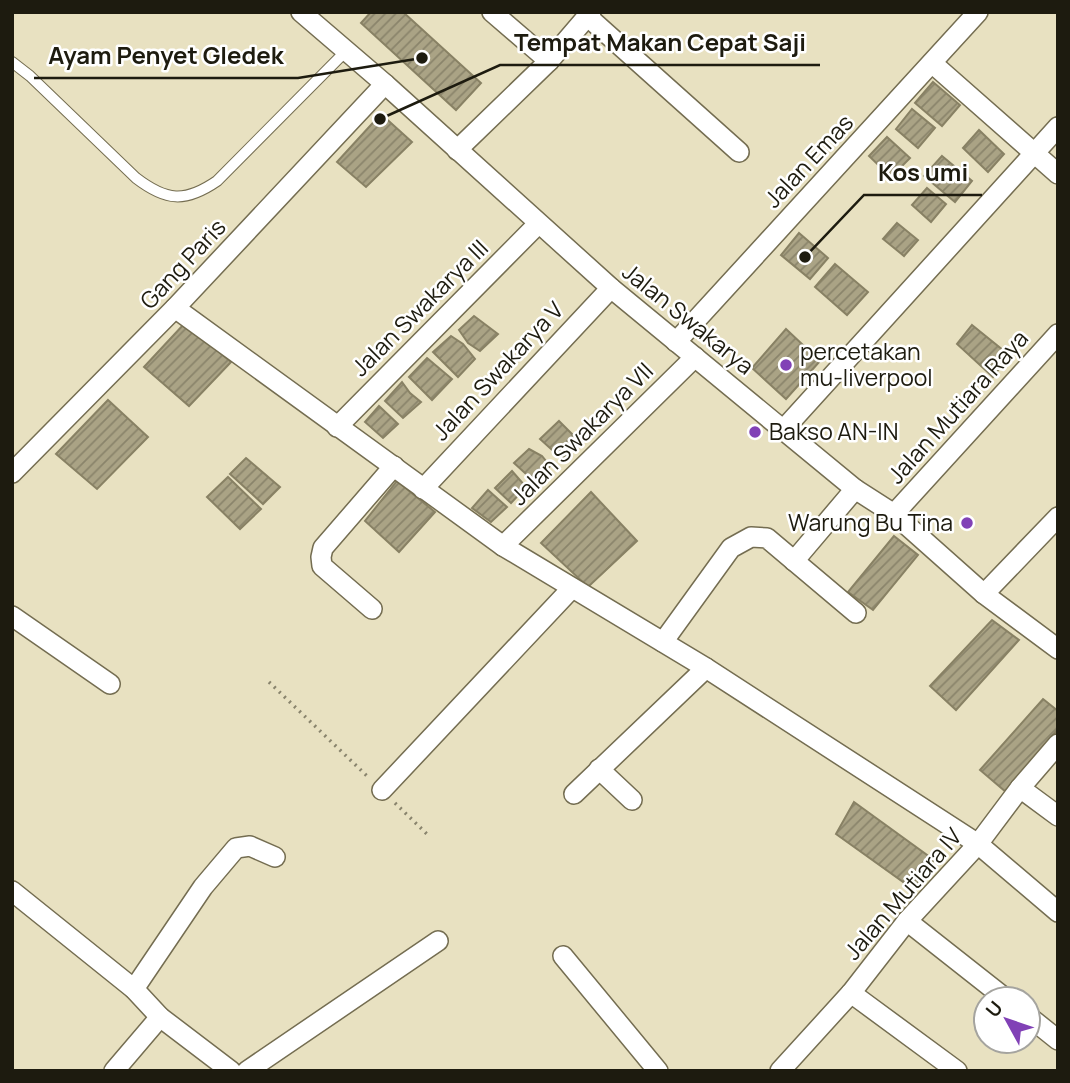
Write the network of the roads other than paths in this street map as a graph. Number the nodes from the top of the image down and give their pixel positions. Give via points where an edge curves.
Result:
1 (301, 12) edge
2 (492, 12) edge
3 (978, 12) edge
4 (589, 14) edge
5 (346, 51) junction
6 (549, 61) junction
7 (12, 62) edge
8 (932, 63) junction
9 (385, 84) junction
10 (1058, 127) edge
11 (457, 150) junction
12 (738, 152) dead end
13 (1034, 154) junction
14 (1058, 174) edge
15 (538, 224) junction
16 (611, 288) junction
17 (176, 308) junction
18 (1058, 334) edge
19 (676, 342) junction
20 (695, 357) junction
21 (337, 427) junction
22 (785, 429) junction
23 (394, 466) junction
24 (12, 472) edge
25 (423, 489) junction
26 (855, 489) junction
27 (894, 514) junction
28 (1058, 517) edge
29 (503, 547) junction
30 (794, 561) junction
31 (572, 588) junction
32 (984, 594) junction
33 (372, 609) dead end
34 (856, 612) dead end
35 (12, 616) edge
36 (663, 642) junction
37 (1058, 649) edge
38 (706, 668) junction
39 (110, 684) dead end
40 (1058, 744) edge
41 (599, 769) junction
42 (1020, 788) junction
43 (382, 790) road end
44 (574, 794) dead end
45 (632, 800) dead end
46 (1058, 816) edge
47 (978, 844) junction
48 (275, 857) dead end
49 (12, 891) edge
50 (1058, 912) edge
51 (907, 920) junction
52 (438, 941) dead end
53 (563, 956) dead end
54 (988, 985) edge
55 (134, 989) junction
56 (851, 993) junction
57 (160, 1017) junction
58 (1042, 1027) edge
59 (1058, 1040) edge
60 (784, 1070) edge
61 (114, 1071) edge
62 (231, 1071) edge
63 (247, 1071) edge
64 (658, 1071) edge
65 (957, 1071) edge

1 - 5 street, Jalan Swakarya
2 - 6 street
3 - 8 street, Jalan Emas
4 - 6 street
4 - 12 street
5 - 7 lane via 218,181 186,196 165,196 136,178
5 - 9 street, Jalan Swakarya
6 - 11 street
8 - 13 street
8 - 19 street, Jalan Emas
9 - 11 street, Jalan Swakarya
9 - 17 street, Gang Paris
10 - 13 street
11 - 15 street, Jalan Swakarya
13 - 14 street
13 - 22 street
15 - 16 street, Jalan Swakarya
15 - 21 street, Jalan Swakarya III
16 - 19 street, Jalan Swakarya
16 - 25 street, Jalan Swakarya V
17 - 21 street
17 - 24 street, Gang Paris
18 - 27 street, Jalan Mutiara Raya
19 - 20 street, Jalan Swakarya
20 - 22 street, Jalan Swakarya
20 - 29 street, Jalan Swakarya VII
21 - 23 street
22 - 26 street, Jalan Swakarya
23 - 25 street
23 - 33 street via 323,548 321,557 322,566
25 - 29 street
26 - 27 street, Jalan Swakarya
26 - 30 street
27 - 32 street, Jalan Swakarya
28 - 32 street
29 - 31 street
30 - 34 street
30 - 36 street via 767,538 751,537 731,548
31 - 36 street
31 - 43 street
32 - 37 street, Jalan Swakarya
35 - 39 street
36 - 38 street
38 - 41 street
38 - 47 street
40 - 42 street, Jalan Mutiara IV
41 - 44 street
41 - 45 street
42 - 46 street
42 - 47 street, Jalan Mutiara IV
47 - 50 street
47 - 51 street, Jalan Mutiara IV
48 - 55 street via 250,846 236,848 203,887
49 - 55 street
51 - 54 street
51 - 56 street, Jalan Mutiara IV
52 - 63 street
53 - 64 street
55 - 57 street
56 - 60 street, Jalan Mutiara IV
56 - 65 street
57 - 61 street
57 - 62 street
58 - 59 street

